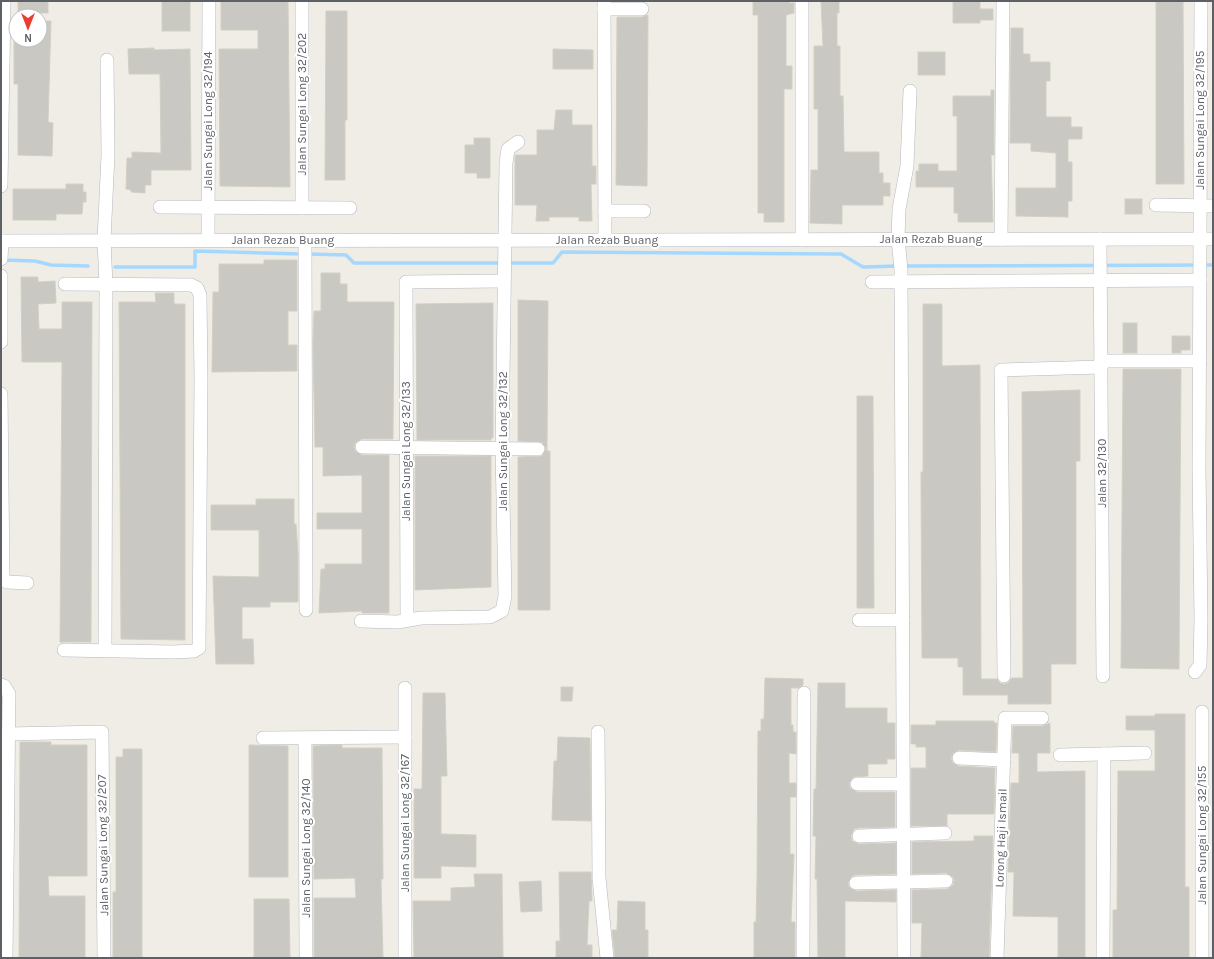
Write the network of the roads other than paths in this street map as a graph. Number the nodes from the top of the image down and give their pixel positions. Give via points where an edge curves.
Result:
1 (4, 1) edge
2 (208, 1) edge
3 (302, 1) edge
4 (802, 1) edge
5 (1003, 1) edge
6 (1201, 1) edge
7 (604, 5) edge
8 (642, 9) dead end
9 (107, 60) dead end
10 (910, 92) dead end
11 (518, 142) dead end
12 (1, 186) edge
13 (1156, 206) dead end
14 (1206, 206) edge
15 (160, 207) dead end
16 (208, 207) junction
17 (302, 208) junction
18 (350, 208) dead end
19 (605, 211) junction
20 (644, 211) dead end
21 (898, 239) junction
22 (1002, 239) junction
23 (1100, 239) junction
24 (1199, 239) junction
25 (1213, 239) edge
26 (104, 240) junction
27 (208, 240) junction
28 (305, 240) junction
29 (506, 240) junction
30 (605, 240) junction
31 (802, 240) junction
32 (2, 248) edge
33 (1200, 270) junction
34 (1101, 271) junction
35 (1, 276) edge
36 (504, 276) junction
37 (901, 276) junction
38 (872, 282) dead end
39 (65, 284) dead end
40 (106, 285) junction
41 (1, 342) edge
42 (1200, 361) junction
43 (1101, 364) junction
44 (1, 394) edge
45 (362, 447) dead end
46 (406, 448) junction
47 (502, 449) junction
48 (538, 449) dead end
49 (27, 583) dead end
50 (306, 610) dead end
51 (1207, 619) edge
52 (407, 620) junction
53 (860, 620) dead end
54 (903, 620) junction
55 (361, 621) dead end
56 (64, 650) dead end
57 (105, 650) junction
58 (1195, 672) dead end
59 (1004, 676) dead end
60 (1103, 676) dead end
61 (1, 685) edge
62 (405, 688) dead end
63 (804, 693) dead end
64 (1202, 712) dead end
65 (1042, 718) dead end
66 (598, 732) dead end
67 (8, 734) junction
68 (405, 737) junction
69 (263, 738) dead end
70 (305, 738) junction
71 (1145, 753) dead end
72 (1104, 754) junction
73 (1060, 755) dead end
74 (959, 758) dead end
75 (1004, 760) junction
76 (857, 784) dead end
77 (903, 784) junction
78 (945, 833) dead end
79 (903, 834) junction
80 (859, 836) dead end
81 (946, 881) dead end
82 (904, 882) junction
83 (856, 883) dead end
84 (6, 958) edge
85 (104, 958) edge
86 (306, 958) edge
87 (405, 958) edge
88 (607, 958) edge
89 (804, 958) edge
90 (904, 958) edge
91 (997, 958) edge
92 (1103, 958) edge
93 (1202, 958) edge

1 - 12 street
2 - 16 street, Jalan Sungai Long 32/194
3 - 17 street, Jalan Sungai Long 32/202
4 - 31 street
5 - 22 street
6 - 14 street, Jalan Sungai Long 32/195
7 - 8 street
7 - 19 street
9 - 26 street via 108,155
10 - 21 street via 907,166 899,209
11 - 29 street, Jalan Sungai Long 32/132 via 508,149 506,163
13 - 14 street
14 - 24 street, Jalan Sungai Long 32/195
15 - 16 street
16 - 17 street
16 - 27 street, Jalan Sungai Long 32/194
17 - 18 street
19 - 20 street
19 - 30 street
21 - 22 street, Jalan Rezab Buang
21 - 31 street, Jalan Rezab Buang
21 - 37 street
22 - 23 street, Jalan Rezab Buang
23 - 24 street, Jalan Rezab Buang
23 - 34 street, Jalan 32/130
24 - 25 street, Jalan Rezab Buang
24 - 33 street, Jalan Sungai Long 32/195
26 - 27 street, Jalan Rezab Buang
26 - 32 street, Jalan Rezab Buang
26 - 40 street
27 - 28 street, Jalan Rezab Buang
28 - 29 street, Jalan Rezab Buang
28 - 50 street
29 - 30 street, Jalan Rezab Buang
29 - 36 street, Jalan Sungai Long 32/132
30 - 31 street, Jalan Rezab Buang
33 - 34 street
33 - 42 street, Jalan Sungai Long 32/195
34 - 37 street
34 - 43 street, Jalan 32/130
35 - 41 street
36 - 46 street, Jalan Sungai Long 32/133 via 406,282
36 - 47 street, Jalan Sungai Long 32/132
37 - 38 street
37 - 54 street
39 - 40 street
40 - 57 street
40 - 57 street via 191,285 197,288 200,295 201,386 199,648 194,652
42 - 43 street
42 - 51 street, Jalan Sungai Long 32/195 via 1199,468
43 - 59 street via 1001,370
43 - 60 street, Jalan 32/130
44 - 49 street via 3,579 7,582
45 - 46 street
46 - 47 street
46 - 52 street, Jalan Sungai Long 32/133
47 - 48 street
47 - 52 street, Jalan Sungai Long 32/132 via 505,596 502,611 490,617
51 - 58 street, Jalan Sungai Long 32/195 via 1200,665
52 - 55 street
53 - 54 street
54 - 77 street
56 - 57 street
61 - 67 street via 9,694
62 - 68 street, Jalan Sungai Long 32/167
63 - 89 street
64 - 93 street, Jalan Sungai Long 32/155
65 - 75 street, Lorong Haji Ismail via 1004,718
66 - 88 street via 599,878
67 - 84 street
67 - 85 street, Jalan Sungai Long 32/207 via 102,732
68 - 70 street
68 - 87 street, Jalan Sungai Long 32/167
69 - 70 street
70 - 86 street, Jalan Sungai Long 32/140
71 - 72 street
72 - 73 street
72 - 92 street
74 - 75 street
75 - 91 street, Lorong Haji Ismail
76 - 77 street
77 - 79 street
78 - 79 street
79 - 80 street
79 - 82 street
81 - 82 street
82 - 83 street
82 - 90 street

